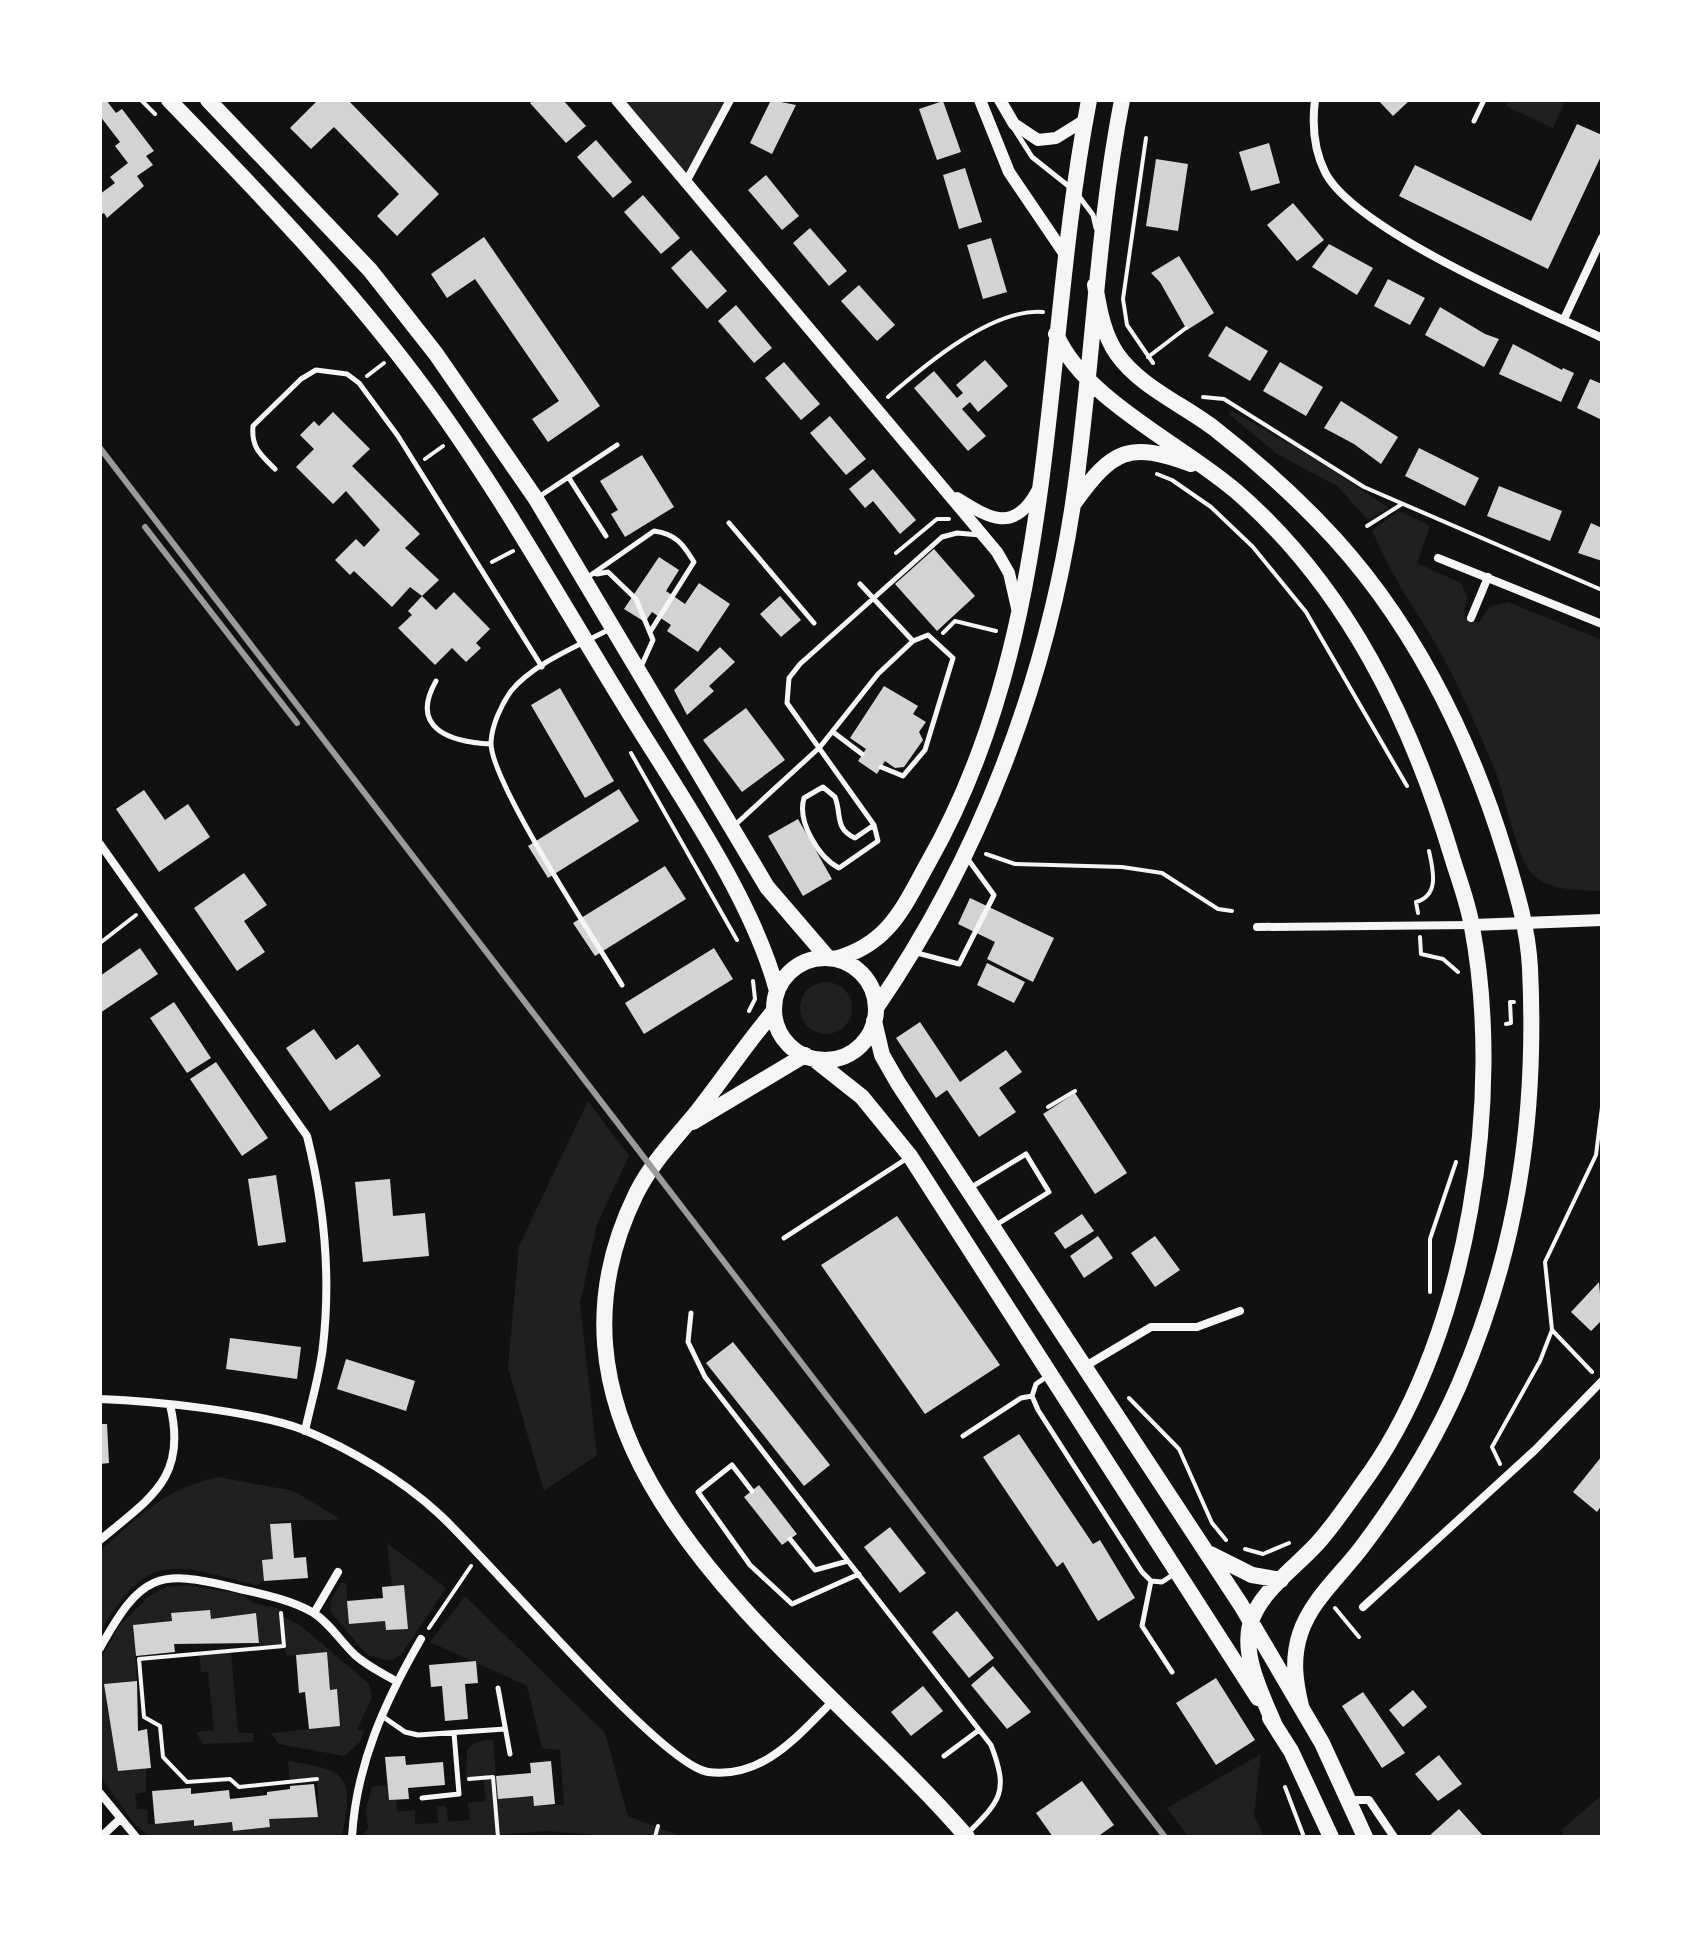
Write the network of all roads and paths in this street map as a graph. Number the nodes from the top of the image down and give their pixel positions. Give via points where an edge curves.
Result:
1 (141, 100) edge
2 (169, 100) edge
3 (208, 100) edge
4 (617, 100) edge
5 (730, 100) edge
6 (980, 100) edge
7 (1000, 100) edge
8 (1089, 100) edge
9 (1122, 100) edge
10 (1484, 100) edge
11 (1314, 101) edge
12 (1007, 116) junction
13 (1085, 120) junction
14 (162, 121) dead end
15 (1474, 121) dead end
16 (1146, 138) dead end
17 (686, 182) junction
18 (1076, 192) junction
19 (1602, 238) edge
20 (1099, 247) junction
21 (1066, 256) junction
22 (1095, 285) junction
23 (1043, 312) dead end
24 (1564, 319) junction
25 (1186, 328) dead end
26 (1056, 334) junction
27 (1602, 338) edge
28 (375, 352) dead end
29 (1148, 357) junction
30 (384, 363) junction
31 (1156, 368) dead end
32 (392, 375) dead end
33 (1085, 378) junction
34 (359, 383) junction
35 (1192, 390) dead end
36 (877, 407) junction
37 (435, 434) dead end
38 (617, 445) dead end
39 (425, 459) dead end
40 (275, 469) dead end
41 (1212, 471) junction
42 (1147, 472) dead end
43 (569, 478) junction
44 (1042, 482) junction
45 (951, 494) junction
46 (536, 499) junction
47 (1073, 504) junction
48 (1402, 504) junction
49 (937, 519) dead end
50 (729, 523) dead end
51 (1367, 526) dead end
52 (981, 535) junction
53 (606, 536) dead end
54 (503, 539) dead end
55 (896, 553) dead end
56 (1438, 558) dead end
57 (519, 564) dead end
58 (590, 576) junction
59 (1488, 577) junction
60 (860, 584) dead end
61 (1602, 590) edge
62 (1471, 618) dead end
63 (1018, 619) junction
64 (955, 621) dead end
65 (814, 623) dead end
66 (1602, 624) edge
67 (614, 627) junction
68 (998, 631) dead end
69 (650, 632) junction
70 (913, 641) junction
71 (585, 642) junction
72 (542, 667) junction
73 (640, 671) junction
74 (436, 681) dead end
75 (833, 732) junction
76 (624, 741) dead end
77 (491, 744) junction
78 (820, 747) junction
79 (862, 754) dead end
80 (881, 767) dead end
81 (1410, 791) dead end
82 (874, 825) junction
83 (731, 828) junction
84 (1427, 843) dead end
85 (100, 844) edge
86 (986, 854) dead end
87 (964, 855) junction
88 (1416, 902) dead end
89 (147, 907) junction
90 (1232, 911) dead end
91 (1602, 920) edge
92 (1472, 925) junction
93 (1526, 926) junction
94 (1257, 927) dead end
95 (100, 943) edge
96 (742, 950) dead end
97 (913, 951) junction
98 (1421, 954) dead end
99 (832, 958) junction
100 (753, 977) dead end
101 (1462, 977) dead end
102 (622, 985) dead end
103 (777, 991) junction
104 (774, 1011) junction
105 (875, 1014) junction
106 (744, 1022) dead end
107 (810, 1057) junction
108 (1075, 1091) dead end
109 (1048, 1107) dead end
110 (1602, 1107) edge
111 (686, 1126) junction
112 (910, 1156) junction
113 (1458, 1158) dead end
114 (969, 1189) junction
115 (993, 1227) junction
116 (784, 1238) dead end
117 (1428, 1302) dead end
118 (1240, 1311) dead end
119 (691, 1313) dead end
120 (1552, 1330) junction
121 (1083, 1367) junction
122 (1051, 1373) junction
123 (1602, 1381) edge
124 (1032, 1396) junction
125 (1127, 1396) dead end
126 (100, 1399) edge
127 (170, 1405) junction
128 (305, 1431) junction
129 (963, 1436) dead end
130 (1509, 1474) junction
131 (752, 1491) dead end
132 (790, 1539) dead end
133 (1295, 1539) dead end
134 (100, 1540) edge
135 (1205, 1551) junction
136 (479, 1554) junction
137 (848, 1561) junction
138 (1178, 1571) junction
139 (338, 1572) dead end
140 (859, 1574) junction
141 (1281, 1580) junction
142 (1151, 1581) junction
143 (280, 1599) junction
144 (1363, 1607) dead end
145 (1339, 1612) dead end
146 (314, 1613) junction
147 (1251, 1621) junction
148 (1359, 1637) dead end
149 (421, 1639) joint
150 (100, 1648) edge
151 (1172, 1672) dead end
152 (396, 1681) junction
153 (498, 1688) dead end
154 (835, 1700) junction
155 (1301, 1706) junction
156 (382, 1716) junction
157 (1275, 1726) junction
158 (505, 1729) junction
159 (979, 1730) junction
160 (454, 1733) junction
161 (510, 1754) dead end
162 (944, 1756) dead end
163 (317, 1779) dead end
164 (458, 1780) junction
165 (100, 1793) edge
166 (422, 1798) dead end
167 (1349, 1800) junction
168 (119, 1820) junction
169 (658, 1826) dead end
170 (966, 1836) edge
171 (101, 1837) edge
172 (136, 1837) edge
173 (352, 1837) edge
174 (498, 1837) edge
175 (655, 1837) edge
176 (1331, 1837) edge
177 (1365, 1837) edge
178 (1394, 1837) edge

1 - 14 path
2 - 71 main road via 315,254 397,354 459,439
3 - 46 main road via 370,270
4 - 17 street
5 - 17 street
6 - 21 street via 1009,172
7 - 12 street
8 - 13 main road
9 - 20 main road
10 - 15 lane
11 - 24 street via 1315,140 1326,173 1366,216 1507,294
12 - 13 street via 1029,136 1044,141
12 - 18 lane via 1022,146
13 - 18 main road
16 - 29 path via 1123,299 1127,325
17 - 36 street
18 - 20 lane via 1093,215
18 - 21 main road
19 - 24 street
20 - 22 main road
21 - 26 main road
22 - 33 main road
22 - 93 main road via 1108,338 1127,365 1214,429 1319,522 1365,575 1412,643 1485,794
23 - 36 path via 1027,311 945,348
24 - 27 street
25 - 29 path
26 - 33 main road
26 - 44 main road
28 - 30 path
29 - 31 path
30 - 32 path
30 - 34 path
33 - 41 main road
33 - 47 main road
34 - 40 lane via 347,374 316,370 253,426 256,450
34 - 72 lane via 398,436
35 - 48 path via 1204,398 1224,399 1364,487
36 - 45 street
37 - 39 path via 443,446
38 - 43 lane
41 - 47 main road via 1156,451 1125,454 1099,471
41 - 92 main road via 1304,561 1371,660 1429,784
42 - 81 path via 1172,480 1211,507 1253,547 1306,612
43 - 46 lane
43 - 53 lane
44 - 45 street via 1029,505 1003,520
44 - 63 main road
45 - 52 street
46 - 58 main road
47 - 87 main road via 1019,727
48 - 51 path
48 - 61 path
49 - 55 path
50 - 65 lane
52 - 63 street via 1009,573
52 - 78 lane via 942,537 800,664 786,687 787,703
54 - 57 path
56 - 59 street
58 - 67 main road
58 - 69 lane via 608,572 636,599
58 - 69 lane via 654,531 669,533 682,543 694,562
59 - 62 street
59 - 66 street
60 - 70 lane
63 - 99 main road via 984,741 947,830 890,926 859,952
64 - 68 path
67 - 71 lane
67 - 73 main road
69 - 73 lane via 653,640
70 - 75 lane via 878,674
70 - 80 lane via 928,635 953,658 925,750 903,776
71 - 72 lane
71 - 103 main road via 760,937
72 - 77 lane via 502,705
73 - 83 main road
74 - 77 lane via 428,703 440,733 452,740
75 - 78 lane
75 - 79 lane
76 - 96 path
77 - 102 lane via 508,793
78 - 82 lane
78 - 83 lane
82 - 82 lane via 855,838 845,833 836,819 835,797 823,787 804,798 800,811 830,863 839,868 878,841
83 - 99 main road via 767,887
84 - 88 path via 1433,887
85 - 89 street
86 - 90 path via 1015,864 1162,873 1218,909
87 - 97 main road
87 - 97 lane via 994,895 959,964
89 - 95 path
89 - 128 street via 307,1136 321,1192 326,1269 323,1347
91 - 93 street
92 - 93 street
92 - 94 street
92 - 141 main road via 1483,1025 1481,1117 1470,1203 1444,1312 1420,1380 1374,1466 1324,1536
93 - 155 main road via 1529,1121 1510,1235 1459,1386 1426,1451 1303,1626 1294,1670
97 - 105 main road
98 - 101 path via 1443,959
99 - 103 main road via 797,966
99 - 105 main road via 864,977 873,991
100 - 106 path via 755,999
103 - 104 main road
104 - 107 main road via 783,1038
104 - 111 main road
105 - 107 main road via 864,1042 850,1053 833,1059
105 - 114 main road via 882,1055
107 - 111 main road
107 - 112 main road via 862,1097
108 - 109 path
110 - 120 path via 1596,1155 1545,1262
111 - 154 main road via 666,1146 637,1192 616,1251 605,1301 607,1354 620,1416 665,1510 717,1580
112 - 116 lane
112 - 122 main road
113 - 117 path via 1430,1239
114 - 115 main road
114 - 115 lane via 1026,1154 1049,1192
115 - 121 main road
118 - 121 street via 1197,1327 1151,1327
119 - 137 lane via 688,1342 705,1377
120 - 123 path
120 - 130 path via 1492,1447
121 - 135 main road
122 - 124 lane via 1036,1384
122 - 138 main road
123 - 130 street
124 - 129 lane
124 - 142 lane
125 - 133 path via 1179,1449 1223,1538 1263,1554
126 - 127 street
127 - 128 street
127 - 134 street via 177,1433 172,1463 159,1490
128 - 136 street via 366,1461 436,1511
130 - 144 street
131 - 140 lane via 732,1465 698,1492 750,1565 792,1604
132 - 137 lane via 815,1570
135 - 141 main road via 1252,1575
135 - 147 main road
136 - 149 path
136 - 154 street via 622,1705 691,1767 741,1771 762,1764
137 - 140 lane
138 - 142 lane via 1162,1582
138 - 157 main road
139 - 146 street
140 - 159 lane
141 - 147 main road
142 - 151 lane via 1142,1626
143 - 146 street
143 - 150 street via 187,1575 163,1578 129,1603
143 - 163 path via 284,1646 139,1659 144,1717 160,1726 163,1757 187,1782 230,1779 239,1787
145 - 148 path
146 - 152 street via 357,1657
147 - 155 main road
147 - 157 main road via 1253,1666
149 - 152 street
152 - 156 street
153 - 158 lane
154 - 170 main road
155 - 167 main road
156 - 160 lane via 405,1732
156 - 173 street via 362,1771
157 - 176 main road
158 - 160 lane
158 - 161 lane
159 - 162 lane
159 - 170 lane via 1003,1775 998,1803
160 - 164 lane
164 - 166 lane via 459,1794
164 - 174 path via 493,1777
165 - 168 street
167 - 177 main road
167 - 178 street via 1369,1800
168 - 171 street
168 - 172 street
169 - 175 path

